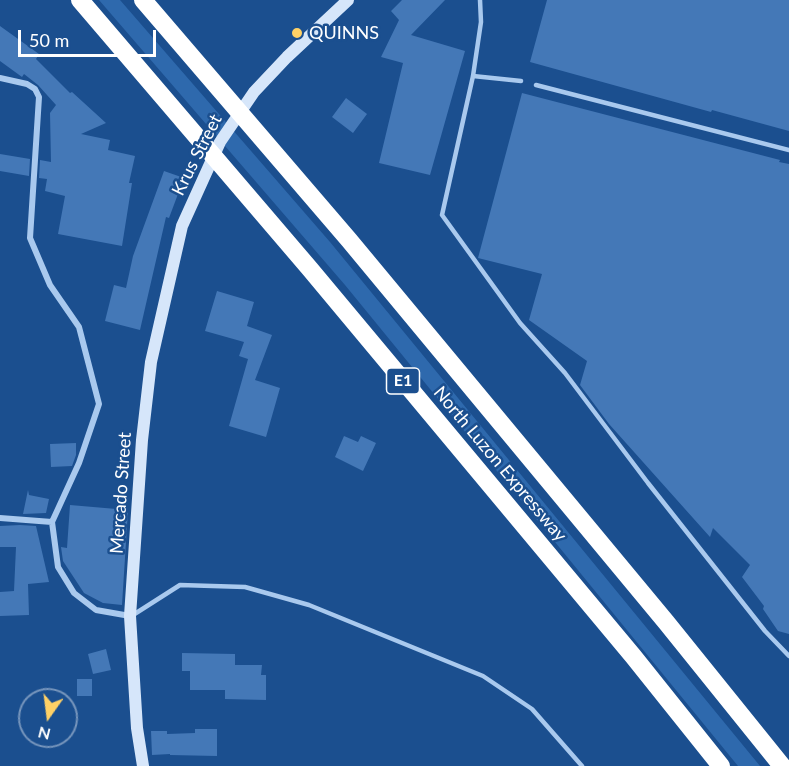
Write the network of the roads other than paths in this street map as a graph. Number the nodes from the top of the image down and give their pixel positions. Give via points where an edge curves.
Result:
1 (80, 0) edge
2 (143, 0) edge
3 (348, 0) edge
4 (480, 0) edge
5 (473, 76) junction
6 (0, 78) edge
7 (521, 81) dead end
8 (536, 85) dead end
9 (789, 150) edge
10 (182, 226) joint
11 (0, 518) edge
12 (52, 522) junction
13 (130, 616) junction
14 (789, 656) edge
15 (143, 766) edge
16 (582, 766) edge
17 (721, 766) edge
18 (782, 766) edge

1 - 17 highway, North Luzon Expressway / E1 via 347,314
2 - 18 highway, North Luzon Expressway via 394,294
3 - 10 main road, Krus Street via 254,92 220,142
4 - 5 lane via 482,22
5 - 7 lane
5 - 14 lane via 442,215 520,323 565,373 765,631
6 - 12 street via 27,84 39,97 30,238 50,285 79,327 99,404 80,463
8 - 9 lane
10 - 13 main road, Mercado Street via 151,362
11 - 12 street
12 - 13 street via 58,567 74,593 96,610
13 - 15 main road, Mercado Street
13 - 16 lane via 180,585 245,587 309,605 483,676 532,709

